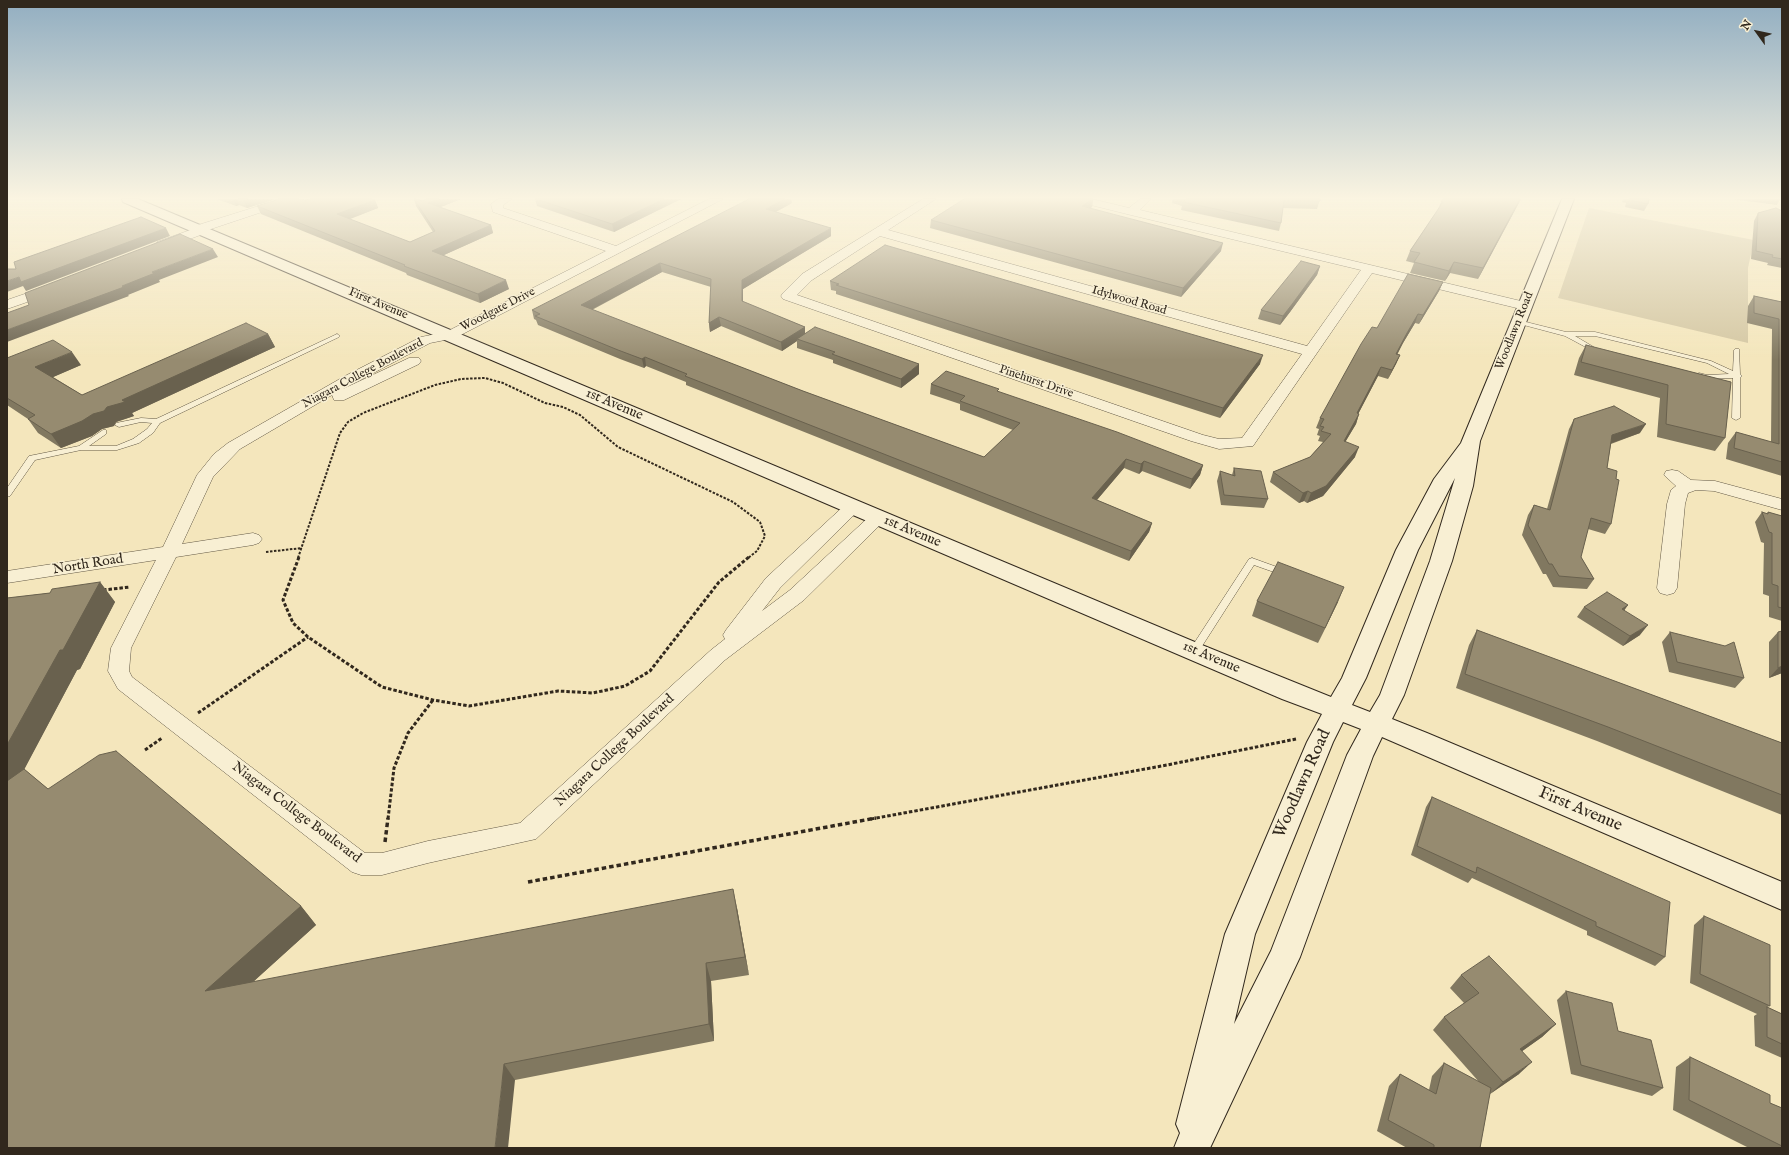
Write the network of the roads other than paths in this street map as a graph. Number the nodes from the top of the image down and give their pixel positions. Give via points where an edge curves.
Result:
1 (256, 253) edge
2 (610, 253) edge
3 (844, 253) edge
4 (956, 253) edge
5 (1306, 253) edge
6 (1546, 253) edge
7 (1370, 268) junction
8 (62, 284) edge
9 (7, 305) edge
10 (1525, 306) junction
11 (1518, 322) junction
12 (1566, 334) junction
13 (450, 335) junction
14 (337, 336) dead end
15 (1737, 350) dead end
16 (1312, 352) junction
17 (1606, 353) edge
18 (1691, 373) edge
19 (1738, 376) junction
20 (1736, 418) dead end
21 (157, 421) junction
22 (119, 425) dead end
23 (103, 432) dead end
24 (1472, 441) junction
25 (81, 448) junction
26 (1672, 475) dead end
27 (1688, 486) junction
28 (7, 494) edge
29 (1782, 504) edge
30 (853, 507) junction
31 (878, 518) junction
32 (253, 540) dead end
33 (169, 553) junction
34 (7, 577) edge
35 (1294, 577) edge
36 (1667, 588) dead end
37 (1194, 651) junction
38 (718, 655) junction
39 (1337, 709) junction
40 (1377, 724) junction
41 (1782, 896) edge
42 (1188, 1148) edge
43 (1192, 1148) edge

1 - 13 main road, First Avenue
2 - 13 street, Woodgate Drive
3 - 16 street, Pinehurst Drive via 807,277 788,296 1220,444 1247,443
4 - 16 street, Idylwood Road
5 - 7 street
6 - 10 main road, Woodlawn Road
7 - 10 street
7 - 16 street, Pinehurst Drive
8 - 9 street
10 - 11 main road, Woodlawn Road
11 - 12 lane
11 - 24 main road, Woodlawn Road
12 - 17 lane via 1590,349
12 - 19 lane via 1595,334 1709,362
13 - 30 main road, 1st Avenue
13 - 33 street, Niagara College Boulevard via 440,347 367,385 258,432 227,452 205,475
14 - 21 lane
15 - 19 lane
18 - 19 lane via 1707,377
19 - 20 lane
21 - 22 lane via 141,420
21 - 25 lane via 150,431 136,441 117,448
23 - 25 lane
24 - 39 main road, Woodlawn Road via 1444,479 1407,550 1354,678
24 - 40 main road, Woodlawn Road via 1463,486 1441,561 1392,695
25 - 28 lane via 32,458
26 - 27 street
27 - 29 street via 1715,486
27 - 36 street via 1680,490 1677,497
30 - 31 main road, 1st Avenue
30 - 38 street, Niagara College Boulevard via 773,583
31 - 37 main road, 1st Avenue
31 - 38 street, Niagara College Boulevard via 797,596
32 - 33 street, North Road
33 - 34 street, North Road
33 - 38 street, Niagara College Boulevard via 121,648 118,671 125,683 361,864 382,864 527,832
35 - 37 lane via 1252,561
37 - 39 main road, 1st Avenue
39 - 40 main road, 1st Avenue
39 - 42 main road, Woodlawn Road via 1320,742 1240,934
40 - 41 main road, First Avenue
40 - 43 main road, Woodlawn Road via 1360,756 1284,957

